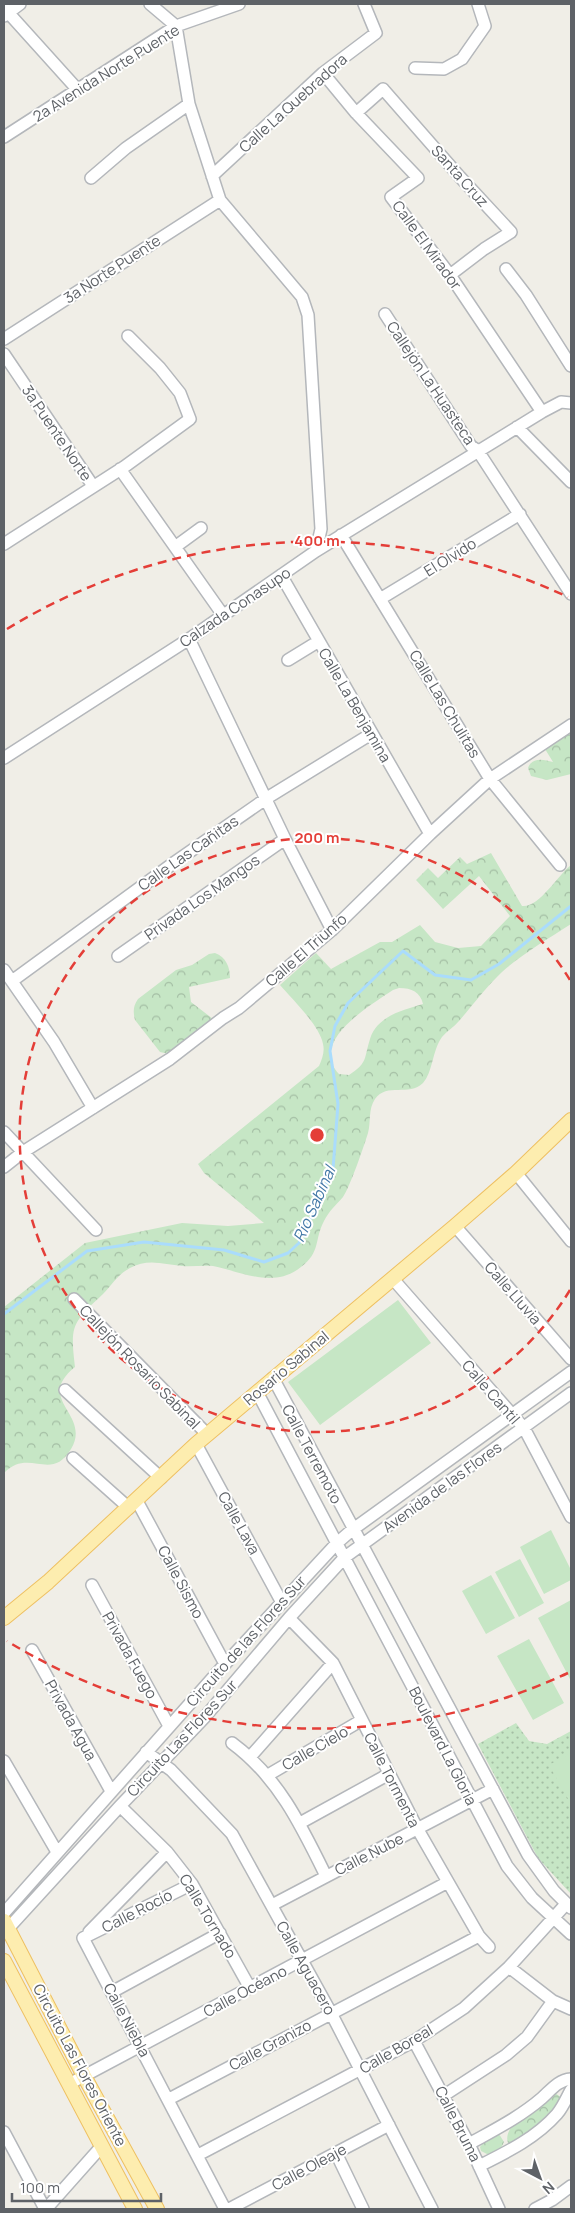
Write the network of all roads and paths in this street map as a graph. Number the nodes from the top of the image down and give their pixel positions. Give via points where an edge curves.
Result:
1 (20, 4) edge
2 (150, 4) edge
3 (239, 4) edge
4 (364, 4) edge
5 (478, 4) edge
6 (5, 12) edge
7 (176, 26) junction
8 (415, 68) dead end
9 (323, 73) junction
10 (78, 90) junction
11 (189, 104) junction
12 (356, 113) junction
13 (4, 137) edge
14 (212, 176) junction
15 (91, 178) dead end
16 (220, 200) junction
17 (506, 269) dead end
18 (450, 275) junction
19 (385, 314) dead end
20 (128, 336) dead end
21 (4, 339) edge
22 (4, 354) edge
23 (571, 366) edge
24 (571, 402) edge
25 (542, 412) junction
26 (517, 426) junction
27 (478, 451) junction
28 (122, 468) junction
29 (571, 482) edge
30 (93, 486) junction
31 (520, 514) junction
32 (201, 528) dead end
33 (341, 535) junction
34 (4, 544) edge
35 (175, 548) junction
36 (316, 551) junction
37 (281, 575) junction
38 (571, 594) edge
39 (380, 600) junction
40 (223, 615) junction
41 (189, 639) junction
42 (319, 641) junction
43 (288, 660) dead end
44 (571, 725) edge
45 (371, 734) junction
46 (4, 758) edge
47 (490, 779) junction
48 (267, 798) junction
49 (430, 834) junction
50 (285, 839) junction
51 (560, 865) dead end
52 (332, 930) junction
53 (118, 956) dead end
54 (4, 970) edge
55 (12, 981) junction
56 (93, 1108) junction
57 (571, 1120) edge
58 (4, 1132) edge
59 (23, 1152) junction
60 (4, 1167) edge
61 (516, 1173) junction
62 (455, 1226) junction
63 (96, 1230) dead end
64 (571, 1241) edge
65 (393, 1279) junction
66 (74, 1299) dead end
67 (571, 1359) edge
68 (571, 1372) edge
69 (273, 1378) junction
70 (65, 1390) dead end
71 (257, 1392) junction
72 (571, 1393) edge
73 (512, 1416) junction
74 (524, 1428) junction
75 (207, 1434) junction
76 (196, 1444) junction
77 (73, 1458) dead end
78 (161, 1478) junction
79 (133, 1504) junction
80 (571, 1517) edge
81 (352, 1530) junction
82 (337, 1543) junction
83 (361, 1545) junction
84 (345, 1557) junction
85 (92, 1584) dead end
86 (282, 1601) junction
87 (4, 1618) edge
88 (289, 1618) junction
89 (32, 1650) dead end
90 (225, 1664) junction
91 (333, 1664) junction
92 (362, 1720) junction
93 (169, 1726) junction
94 (232, 1743) dead end
95 (146, 1752) junction
96 (250, 1757) junction
97 (4, 1761) edge
98 (161, 1764) junction
99 (389, 1774) junction
100 (268, 1775) junction
101 (493, 1789) junction
102 (111, 1790) junction
103 (471, 1800) junction
104 (120, 1806) junction
105 (300, 1823) junction
106 (417, 1828) junction
107 (56, 1852) junction
108 (167, 1852) junction
109 (326, 1876) junction
110 (448, 1882) junction
111 (192, 1884) junction
112 (272, 1905) junction
113 (569, 1906) edge
114 (4, 1913) edge
115 (553, 1919) junction
116 (5, 1927) edge
117 (220, 1934) junction
118 (571, 1934) edge
119 (479, 1936) junction
120 (83, 1938) junction
121 (489, 1946) dead end
122 (4, 1961) edge
123 (302, 1961) junction
124 (509, 1967) junction
125 (250, 1988) junction
126 (112, 1992) junction
127 (553, 2001) junction
128 (571, 2009) edge
129 (331, 2013) junction
130 (414, 2040) junction
131 (140, 2047) junction
132 (360, 2070) junction
133 (84, 2076) junction
134 (571, 2079) edge
135 (69, 2084) junction
136 (571, 2090) edge
137 (443, 2096) junction
138 (169, 2099) junction
139 (389, 2124) junction
140 (4, 2132) edge
141 (469, 2144) junction
142 (102, 2147) junction
143 (336, 2153) junction
144 (198, 2156) junction
145 (479, 2166) junction
146 (571, 2186) edge
147 (45, 2209) edge
148 (135, 2209) edge
149 (157, 2209) edge
150 (225, 2209) edge
151 (229, 2209) edge
152 (362, 2209) edge
153 (432, 2209) edge
154 (499, 2209) edge
155 (535, 2209) edge

1 - 6 street
2 - 7 street
3 - 7 street, 2a Avenida Norte Puente
4 - 9 street, Calle La Quebradora via 376,33
5 - 8 street via 485,26 462,59 444,69
6 - 10 street
7 - 10 street, 2a Avenida Norte Puente
7 - 11 street
9 - 12 street, Calle El Mirador
9 - 14 street, Calle La Quebradora
10 - 13 street, 2a Avenida Norte Puente
11 - 14 street
11 - 15 street via 126,148
12 - 18 street, Calle El Mirador via 418,178 391,197
12 - 18 street, Santa Cruz via 383,89 511,232
14 - 16 street
16 - 21 street, 3a Norte Puente
16 - 36 street via 302,297 308,315 321,529
17 - 23 street
18 - 25 street, Calle El Mirador
19 - 27 street, Callejón La Huasteca via 471,446
20 - 28 street via 180,393 190,419
22 - 30 street, 3a Puente Norte
24 - 25 street, Calzada Conasupo via 561,402
25 - 26 street, Calzada Conasupo
26 - 27 street, Calzada Conasupo
26 - 29 street
27 - 31 street, Callejón La Huasteca
27 - 33 street, Calzada Conasupo
28 - 30 street
28 - 35 street
30 - 34 street
31 - 38 street, Callejón La Huasteca
31 - 39 street, El Olvido
32 - 35 street
33 - 36 street, Calzada Conasupo
33 - 39 street, Calle Las Chulitas
35 - 40 street
36 - 37 street, Calzada Conasupo
37 - 40 street, Calzada Conasupo
37 - 42 street, Calle La Benjamina
39 - 47 street, Calle Las Chulitas
40 - 41 street, Calzada Conasupo
41 - 46 street, Calzada Conasupo
41 - 48 street
42 - 43 street
42 - 45 street, Calle La Benjamina
44 - 47 street, Calle El Triunfo
45 - 48 street, Calle Las Cañitas
45 - 49 street, Calle La Benjamina
47 - 49 street, Calle El Triunfo
47 - 51 street, Calle Las Chulitas
48 - 50 street
48 - 55 street, Calle Las Cañitas
49 - 52 street, Calle El Triunfo
50 - 52 street
50 - 53 street, Privada Los Mangos
52 - 56 street, Calle El Triunfo via 239,1008 170,1059
54 - 55 street
55 - 56 street via 54,1042
56 - 59 street, Calle El Triunfo
57 - 61 main road, Rosario Sabinal
58 - 59 street
59 - 60 street, Calle El Triunfo
59 - 63 street
61 - 62 main road, Rosario Sabinal
61 - 64 street
62 - 65 main road, Rosario Sabinal
62 - 67 street, Calle Lluvia
65 - 69 main road, Rosario Sabinal
65 - 73 street, Calle Cantil
66 - 75 street, Callejón Rosario Sabinal
68 - 73 street
69 - 71 main road, Rosario Sabinal
69 - 81 street, Calle Terremoto
70 - 78 street
71 - 75 main road, Rosario Sabinal
71 - 82 street, Calle Terremoto
72 - 74 street, Avenida de las Flores
73 - 74 street, Calle Cantil
73 - 81 street
74 - 80 street, Calle Cantil
74 - 83 street, Avenida de las Flores
75 - 76 main road, Rosario Sabinal
76 - 78 main road, Rosario Sabinal
76 - 86 street, Calle Lava
77 - 79 street, Calle Sismo
78 - 79 main road, Rosario Sabinal
79 - 87 main road, Rosario Sabinal
79 - 90 street, Calle Sismo
81 - 82 street, Circuito de las Flores Sur
81 - 83 street, Boulevard La Gloria
82 - 84 street, Boulevard La Gloria
82 - 86 street, Circuito de las Flores Sur
83 - 84 street, Circuito Las Flores Sur
83 - 101 street, Boulevard La Gloria
84 - 88 street, Circuito Las Flores Sur
84 - 103 street, Boulevard La Gloria
85 - 93 street, Privada Fuego
86 - 90 street, Circuito de las Flores Sur
88 - 91 street, Calle Tormenta
88 - 98 street, Circuito Las Flores Sur
89 - 102 street, Privada Agua
90 - 93 street, Circuito de las Flores Sur
91 - 92 street, Calle Tormenta
91 - 96 street
92 - 99 street, Calle Tormenta
92 - 100 street, Calle Cielo
93 - 95 street, Circuito de las Flores Sur
94 - 96 street
95 - 98 street, Calle Aguacero
95 - 102 street, Circuito de las Flores Sur
96 - 100 street
97 - 107 street
98 - 104 street, Circuito Las Flores Sur
98 - 112 street, Calle Aguacero via 171,1770 232,1834
99 - 105 street
99 - 106 street, Calle Tormenta
100 - 105 street
101 - 103 street, Calle Nube
101 - 113 street, Boulevard La Gloria via 528,1855
102 - 107 street, Circuito de las Flores Sur
103 - 106 street, Calle Nube
103 - 115 street, Boulevard La Gloria via 507,1866
104 - 108 street, Calle Tornado
104 - 116 street, Circuito Las Flores Sur
105 - 109 street
106 - 109 street, Calle Nube
106 - 110 street, Calle Tormenta
107 - 114 street, Circuito de las Flores Sur
108 - 111 street, Calle Tornado
108 - 120 street
109 - 112 street, Calle Nube
110 - 119 street, Calle Tormenta
110 - 123 street, Calle Océano
111 - 117 street, Calle Tornado
111 - 120 street, Calle Rocío
112 - 123 street, Calle Aguacero
113 - 115 street, Calle Boreal
115 - 118 street, Boulevard La Gloria
115 - 124 street, Calle Boreal
116 - 133 main road, Circuito Las Flores Oriente
117 - 125 street, Calle Tornado
117 - 126 street
119 - 121 street, Calle Tormenta
119 - 129 street, Calle Granizo
120 - 126 street, Calle Niebla
122 - 135 main road
123 - 125 street, Calle Océano
123 - 129 street, Calle Aguacero
124 - 127 street
124 - 130 street, Calle Boreal via 464,2008
125 - 131 street, Calle Océano
126 - 131 street, Calle Niebla
127 - 128 street
127 - 137 street via 527,2037 506,2055
129 - 132 street, Calle Aguacero
129 - 138 street, Calle Granizo
130 - 132 street, Calle Boreal
130 - 137 street, Calle Bruma
131 - 133 street, Calle Océano
131 - 138 street, Calle Niebla
132 - 139 street, Calle Aguacero
132 - 144 street, Calle Boreal
133 - 135 street, Calle Océano
133 - 149 main road, Circuito Las Flores Oriente
134 - 141 street via 556,2085 521,2114
135 - 142 main road
136 - 145 street via 559,2112 538,2132
137 - 141 street, Calle Bruma
138 - 144 street, Calle Niebla
139 - 143 street, Calle Oleaje
139 - 153 street, Calle Aguacero
140 - 147 street
141 - 145 street, Calle Bruma
142 - 147 street
142 - 148 main road
143 - 151 street, Calle Oleaje
143 - 152 street
144 - 150 street, Calle Niebla
145 - 154 street, Calle Bruma
146 - 155 street

